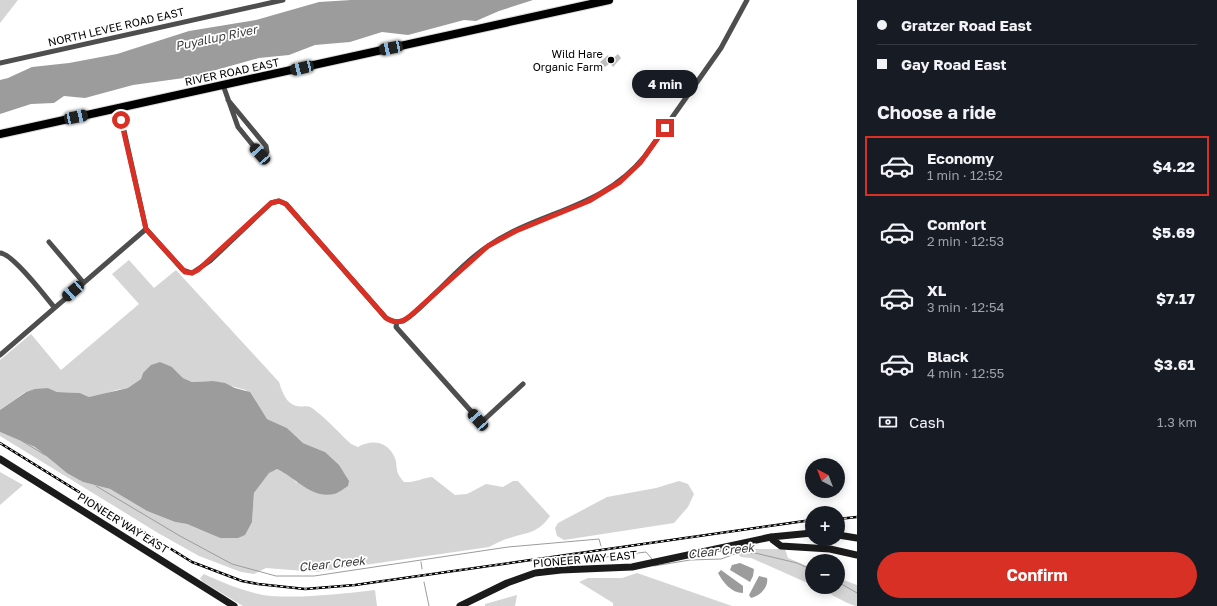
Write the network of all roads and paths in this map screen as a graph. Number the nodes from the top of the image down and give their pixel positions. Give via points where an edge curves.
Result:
1 (284, 0) edge
2 (609, 0) edge
3 (747, 0) edge
4 (0, 64) edge
5 (222, 85) junction
6 (228, 100) junction
7 (119, 108) junction
8 (0, 134) edge
9 (146, 229) junction
10 (49, 242) dead end
11 (0, 253) edge
12 (83, 282) junction
13 (54, 307) junction
14 (397, 322) junction
15 (0, 355) edge
16 (523, 384) dead end
17 (0, 459) edge
18 (805, 534) edge
19 (845, 536) edge
20 (772, 537) junction
21 (857, 538) edge
22 (857, 554) edge
23 (234, 606) edge
24 (460, 606) edge

1 - 4 street, NORTH LEVEE ROAD EAST
2 - 5 main road, RIVER ROAD EAST
3 - 14 street via 721,48 631,172 589,201 516,231 488,246 410,316
5 - 6 street
5 - 7 main road, RIVER ROAD EAST
6 - 6 street via 238,127 260,154 265,154 266,146
7 - 8 main road, RIVER ROAD EAST
7 - 9 street
9 - 12 street
9 - 14 street via 183,270 192,273 210,261 271,203 283,202 386,318
10 - 12 street
11 - 13 street via 6,254 14,261
12 - 13 street
13 - 15 street
14 - 16 street via 396,327 480,420 486,418
17 - 23 main road, PIONEER WAY EAST
18 - 20 main road, PIONEER WAY EAST
19 - 21 main road
20 - 22 main road via 782,546 830,549
20 - 24 main road, PIONEER WAY EAST via 632,568 536,573 507,582

